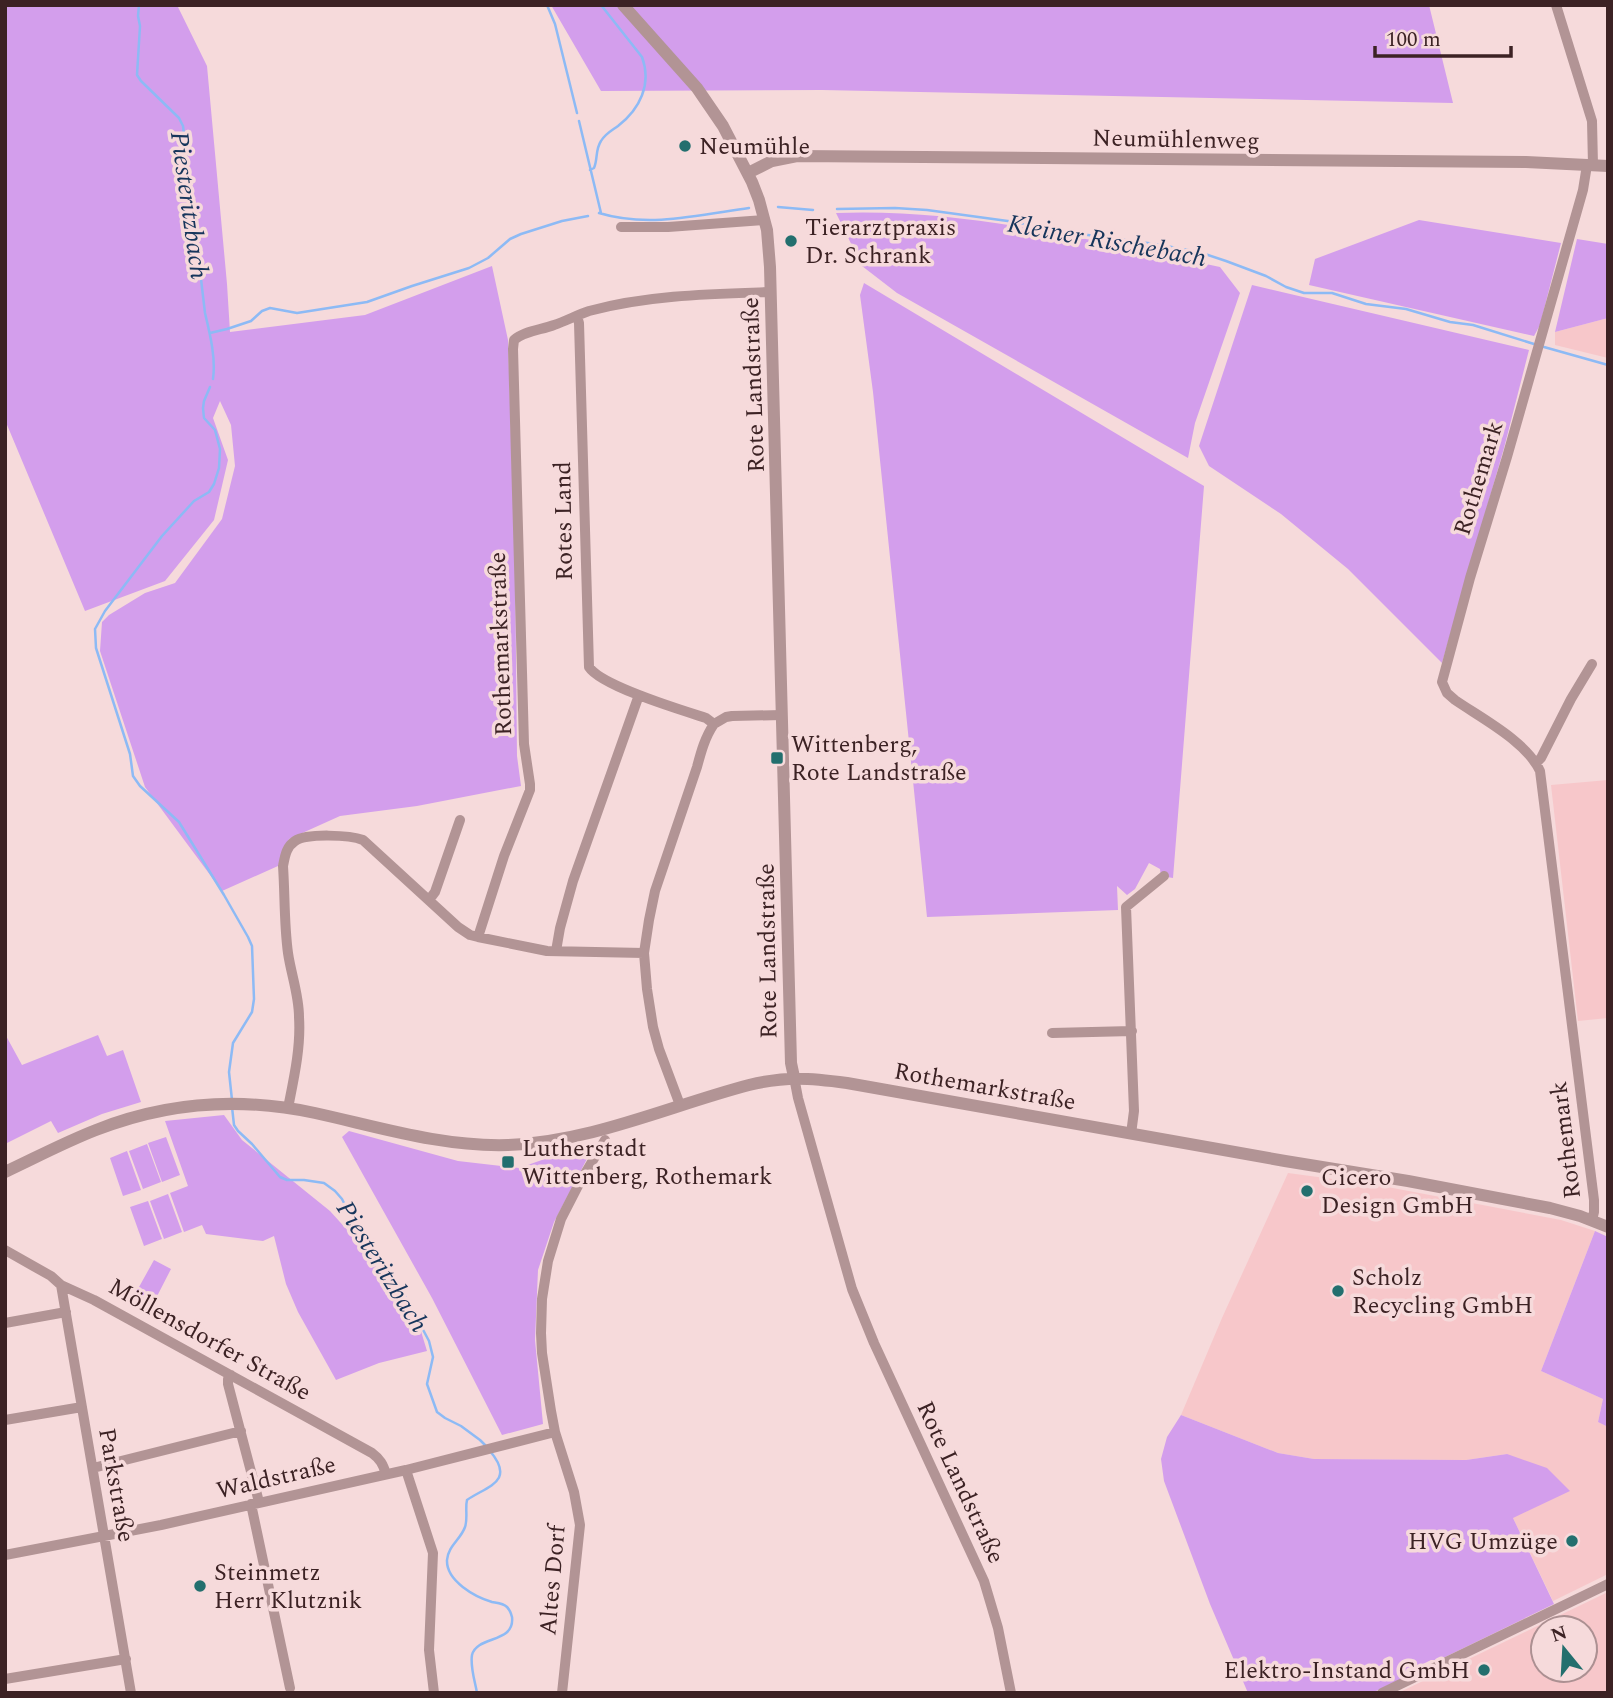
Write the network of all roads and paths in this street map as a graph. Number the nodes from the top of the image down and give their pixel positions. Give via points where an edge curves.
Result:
1 (623, 5) edge
2 (1556, 5) edge
3 (1590, 165) junction
4 (1608, 166) edge
5 (748, 173) junction
6 (765, 220) junction
7 (621, 227) dead end
8 (771, 292) junction
9 (576, 316) junction
10 (1592, 664) dead end
11 (639, 695) junction
12 (782, 715) junction
13 (714, 724) junction
14 (1536, 763) junction
15 (460, 820) dead end
16 (1164, 876) dead end
17 (429, 900) junction
18 (478, 937) junction
19 (556, 951) junction
20 (643, 953) junction
21 (1132, 1031) junction
22 (1052, 1033) dead end
23 (794, 1077) junction
24 (680, 1105) junction
25 (288, 1108) junction
26 (1131, 1134) junction
27 (605, 1140) dead end
28 (5, 1172) edge
29 (1592, 1220) junction
30 (1608, 1227) edge
31 (5, 1250) edge
32 (61, 1285) junction
33 (66, 1312) junction
34 (5, 1323) edge
35 (231, 1375) junction
36 (82, 1407) junction
37 (5, 1420) edge
38 (241, 1431) junction
39 (555, 1432) junction
40 (93, 1468) junction
41 (406, 1470) junction
42 (386, 1474) junction
43 (255, 1503) junction
44 (104, 1536) junction
45 (5, 1555) edge
46 (1608, 1584) edge
47 (125, 1659) junction
48 (5, 1679) edge
49 (290, 1688) dead end
50 (131, 1693) edge
51 (434, 1693) edge
52 (562, 1693) edge
53 (1011, 1693) edge
54 (1382, 1693) edge

1 - 5 street, Rote Landstraße via 704,97
2 - 3 street, Rothemark via 1592,121
3 - 4 street, Neumühlenweg
3 - 5 street, Neumühlenweg via 797,156
3 - 14 street, Rothemark via 1442,682 1455,700 1515,742
5 - 6 street, Rote Landstraße
6 - 7 street
6 - 8 street, Rote Landstraße
8 - 9 street via 684,295
8 - 12 street, Rote Landstraße
9 - 11 street, Rotes Land via 587,662 595,674
9 - 18 street, Rothemarkstraße via 514,340 524,731 530,790
10 - 14 street
11 - 13 street, Rotes Land
11 - 19 street via 573,881
12 - 13 street via 732,716
12 - 23 street, Rote Landstraße
13 - 20 street via 656,891
14 - 29 street, Rothemark via 1594,1200
15 - 17 street
16 - 21 street via 1126,907
17 - 18 street via 457,927
17 - 25 street via 357,837 299,839 288,848 283,866 286,939 300,1018
18 - 19 street
19 - 20 street
20 - 24 street via 653,1027
21 - 22 street
21 - 26 street
23 - 24 street, Rothemarkstraße
23 - 26 street, Rothemarkstraße
23 - 53 street, Rote Landstraße via 852,1289 984,1581
24 - 25 street, Rothemarkstraße via 572,1137 506,1145 441,1141
25 - 28 street, Rothemarkstraße via 223,1103 175,1107 81,1136
26 - 29 street, Rothemarkstraße via 1408,1181
27 - 39 street via 565,1210 544,1278 542,1353
29 - 30 street, Rothemarkstraße
31 - 32 street, Möllensdorfer Straße
32 - 33 street, Parkstraße
32 - 35 street, Möllensdorfer Straße
33 - 34 street
33 - 36 street, Parkstraße
35 - 38 street via 228,1384
35 - 42 street, Möllensdorfer Straße via 372,1453
36 - 37 street
36 - 40 street, Parkstraße
38 - 40 street
38 - 43 street
39 - 41 street, Waldstraße
39 - 52 street, Altes Dorf via 580,1525
40 - 44 street, Parkstraße
41 - 42 street, Waldstraße
41 - 51 street via 433,1553 429,1650
42 - 43 street, Waldstraße
43 - 44 street, Waldstraße
43 - 49 street
44 - 45 street, Waldstraße
44 - 47 street, Parkstraße
46 - 54 street
47 - 48 street
47 - 50 street, Parkstraße

